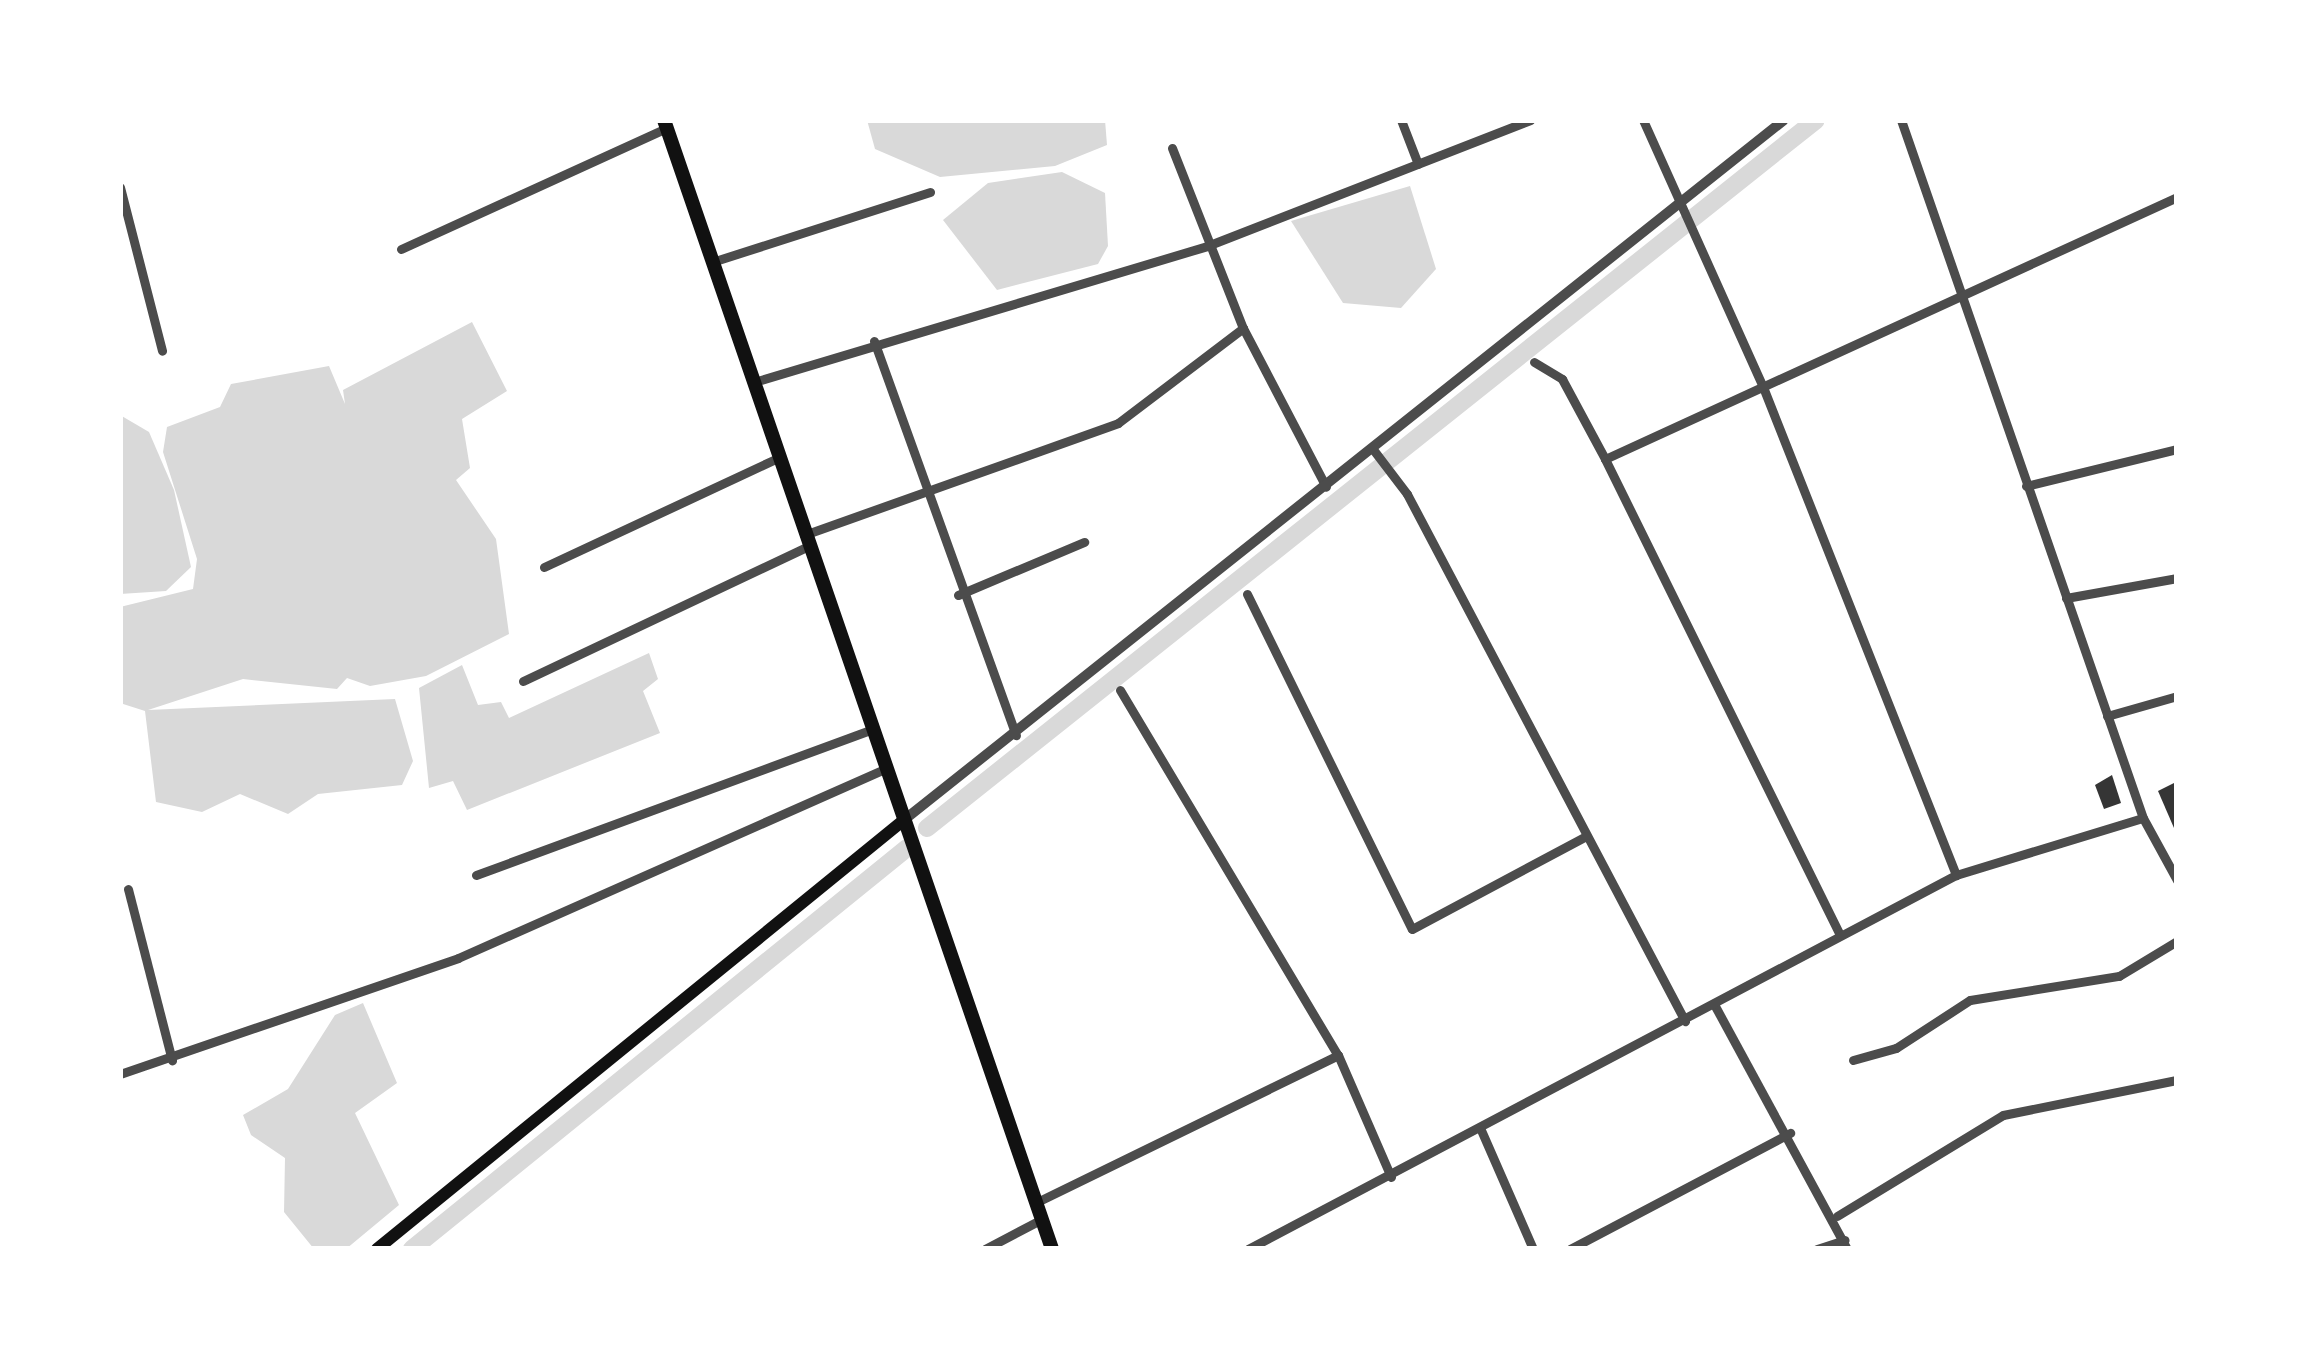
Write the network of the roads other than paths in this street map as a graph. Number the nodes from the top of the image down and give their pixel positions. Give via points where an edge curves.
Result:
1 (1401, 120) edge
2 (1530, 120) edge
3 (1643, 120) edge
4 (1784, 120) edge
5 (1901, 120) edge
6 (666, 124) edge
7 (1172, 148) dead end
8 (1418, 164) junction
9 (120, 187) edge
10 (930, 192) dead end
11 (2177, 197) edge
12 (1680, 208) junction
13 (1207, 247) junction
14 (400, 249) dead end
15 (711, 262) junction
16 (1961, 288) junction
17 (1243, 328) junction
18 (874, 341) junction
19 (162, 351) dead end
20 (1534, 362) dead end
21 (754, 382) junction
22 (1763, 387) junction
23 (2177, 449) edge
24 (1376, 451) junction
25 (778, 458) junction
26 (1606, 459) junction
27 (2026, 486) junction
28 (1327, 488) junction
29 (926, 492) junction
30 (806, 540) junction
31 (1084, 542) dead end
32 (544, 567) dead end
33 (2177, 578) edge
34 (1247, 594) dead end
35 (958, 595) junction
36 (2066, 598) junction
37 (523, 681) dead end
38 (1120, 690) dead end
39 (2177, 696) edge
40 (2107, 716) junction
41 (870, 730) junction
42 (1016, 735) junction
43 (883, 770) junction
44 (2143, 818) junction
45 (904, 820) junction
46 (1586, 836) junction
47 (2177, 855) edge
48 (2166, 861) junction
49 (1956, 874) junction
50 (476, 875) dead end
51 (2177, 880) edge
52 (128, 889) dead end
53 (1839, 933) junction
54 (2177, 941) edge
55 (1714, 1006) junction
56 (1685, 1021) junction
57 (1338, 1055) junction
58 (172, 1060) junction
59 (1853, 1060) dead end
60 (120, 1074) edge
61 (2177, 1080) edge
62 (1480, 1130) junction
63 (1790, 1132) junction
64 (1391, 1177) junction
65 (1037, 1202) junction
66 (1838, 1216) junction
67 (1042, 1219) junction
68 (1846, 1244) edge
69 (377, 1249) edge
70 (985, 1249) edge
71 (1052, 1249) edge
72 (1248, 1249) edge
73 (1533, 1249) edge
74 (1570, 1249) edge
75 (1817, 1249) edge

1 - 8 street
2 - 8 street
3 - 12 street
4 - 12 street
5 - 16 street
6 - 14 street
6 - 15 main road
7 - 13 street
8 - 13 street
9 - 19 street
10 - 15 street
11 - 16 street
12 - 22 street
12 - 24 street
13 - 17 street
13 - 18 street
15 - 21 main road
16 - 22 street
16 - 27 street
17 - 28 street
17 - 29 street via 1118,423
18 - 21 street
18 - 29 street
20 - 26 street via 1562,379
21 - 25 main road
22 - 26 street
22 - 49 street
23 - 27 street
24 - 28 street
24 - 46 street
25 - 30 main road
25 - 32 street
26 - 53 street
27 - 36 street
28 - 42 street
29 - 30 street
29 - 35 street
30 - 37 street
30 - 41 main road
31 - 35 street
33 - 36 street
34 - 46 street via 1412,929
35 - 42 street
36 - 40 street
38 - 57 street
39 - 40 street
40 - 44 street
41 - 43 main road
41 - 50 street
42 - 45 street
43 - 45 main road
43 - 58 street via 458,958
44 - 48 street
44 - 49 street
45 - 65 main road
45 - 69 main road
46 - 56 street
47 - 48 street
48 - 51 street
49 - 53 street
52 - 58 street
53 - 55 street
54 - 59 street via 2119,976 1955,1006 1896,1048
55 - 56 street
55 - 63 street
56 - 62 street
57 - 64 street
57 - 65 street
58 - 60 street
61 - 66 street via 2003,1115
62 - 64 street
62 - 73 street
63 - 66 street
63 - 74 street
64 - 72 street
65 - 67 main road
66 - 68 street
67 - 70 street
67 - 71 main road
68 - 75 street

